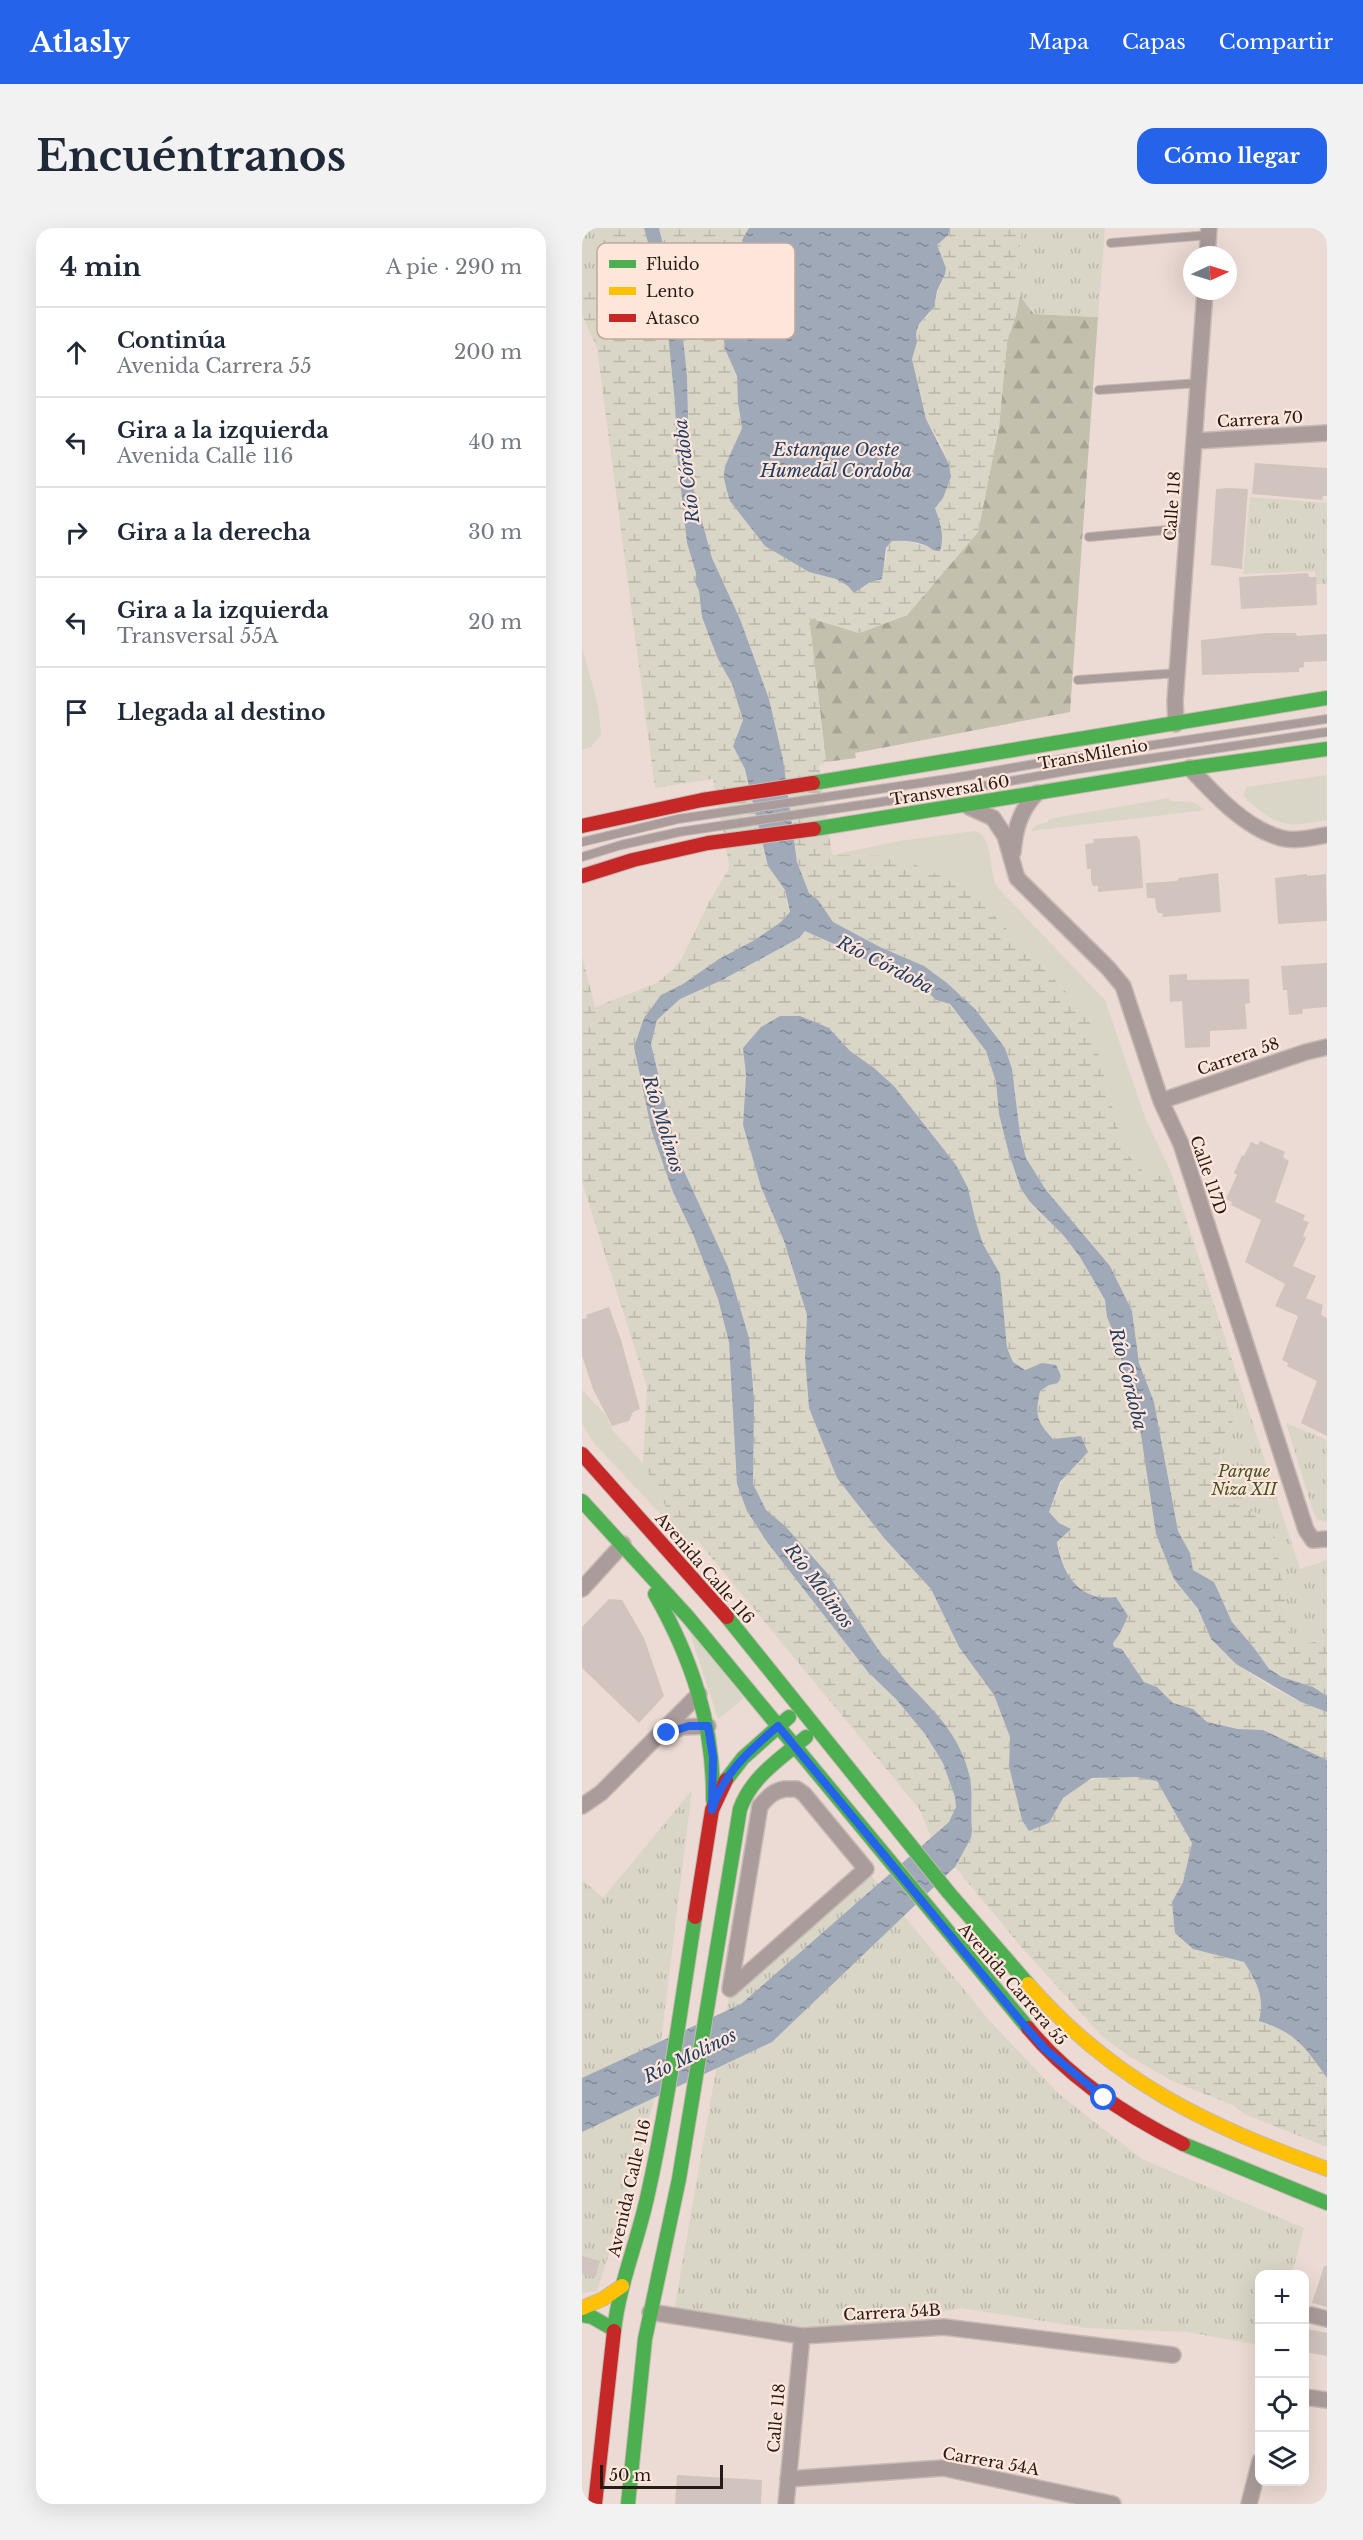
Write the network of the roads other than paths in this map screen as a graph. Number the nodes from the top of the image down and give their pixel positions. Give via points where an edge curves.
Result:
1 (1209, 231) edge
2 (1111, 243) dead end
3 (1208, 246) edge
4 (1204, 300) edge
5 (1199, 383) junction
6 (1099, 390) dead end
7 (1327, 433) edge
8 (1195, 441) junction
9 (1188, 528) junction
10 (1089, 537) dead end
11 (1178, 672) junction
12 (1078, 680) dead end
13 (1327, 698) edge
14 (1327, 719) edge
15 (1176, 724) junction
16 (1327, 732) edge
17 (1327, 749) edge
18 (1190, 768) junction
19 (1038, 792) junction
20 (963, 806) junction
21 (582, 826) edge
22 (1327, 835) edge
23 (582, 842) edge
24 (582, 857) edge
25 (1012, 858) junction
26 (582, 876) edge
27 (1327, 1047) edge
28 (1161, 1101) junction
29 (582, 1454) edge
30 (582, 1501) edge
31 (1320, 1540) edge
32 (623, 1544) junction
33 (582, 1589) edge
34 (699, 1694) junction
35 (800, 1707) junction
36 (708, 1726) junction
37 (778, 1726) junction
38 (817, 1728) junction
39 (653, 1741) junction
40 (795, 1746) junction
41 (582, 1806) edge
42 (712, 1810) junction
43 (866, 1869) joint
44 (1327, 2169) edge
45 (1327, 2203) edge
46 (622, 2286) junction
47 (582, 2308) edge
48 (650, 2312) junction
49 (582, 2315) edge
50 (1311, 2315) dead end
51 (1327, 2319) edge
52 (613, 2329) junction
53 (802, 2336) junction
54 (1173, 2355) dead end
55 (1309, 2398) edge
56 (1327, 2400) edge
57 (788, 2479) junction
58 (1255, 2481) edge
59 (595, 2504) edge
60 (628, 2504) edge
61 (786, 2504) edge
62 (1113, 2504) edge
63 (1249, 2504) edge

1 - 2 lane
1 - 3 street
4 - 5 street, Calle 118
5 - 6 lane
5 - 8 street, Calle 118
7 - 8 street, Carrera 70
8 - 9 street, Calle 118
9 - 10 lane
9 - 11 street, Calle 118
11 - 12 lane
11 - 15 street, Calle 118
13 - 15 main road, Transversal 60
14 - 23 lane, TransMilenio via 704,815
15 - 21 main road, Transversal 60 via 702,800
16 - 24 lane, TransMilenio via 706,828
17 - 18 main road, Transversal 60
18 - 19 main road, Transversal 60
18 - 22 street via 1224,802 1264,831 1282,838
19 - 20 main road, Transversal 60
19 - 25 street via 1021,813
20 - 25 street, Calle 117D via 993,818 1005,836
20 - 26 main road, Transversal 60 via 708,843
25 - 28 street, Calle 117D via 1017,878 1123,986
27 - 28 street, Carrera 58
28 - 31 street, Calle 117D via 1181,1144 1306,1530
29 - 35 main road, Avenida Calle 116 via 722,1611
30 - 32 main road
32 - 33 street
32 - 34 main road via 667,1615
32 - 37 main road
34 - 36 main road
34 - 39 street
35 - 37 main road, Avenida Calle 116
35 - 38 main road, Avenida Calle 116
36 - 39 street via 682,1727
36 - 42 main road via 713,1757
37 - 40 main road
37 - 42 main road, Avenida Calle 116 via 733,1768
38 - 40 main road
38 - 44 main road, Avenida Carrera 55 via 949,1893 1055,2015 1095,2053 1151,2092 1210,2124
39 - 41 street via 601,1793
40 - 45 main road, Avenida Carrera 55 via 1045,2049 1104,2098 1149,2127
40 - 48 main road via 759,1776 743,1797 675,2201
42 - 46 main road, Avenida Calle 116 via 667,2098 647,2200
43 - 43 street via 841,1892 730,1989 760,1806 768,1796 785,1789 797,1789 804,1794
46 - 47 main road
46 - 52 main road, Avenida Calle 116
48 - 53 street, Carrera 54B
48 - 60 main road
49 - 52 main road
50 - 51 street
52 - 59 main road, Avenida Calle 116
53 - 54 street, Carrera 54B via 944,2327
53 - 57 street, Calle 118
55 - 56 street
57 - 61 street, Calle 118
57 - 62 street, Carrera 54A via 943,2468
58 - 63 street

